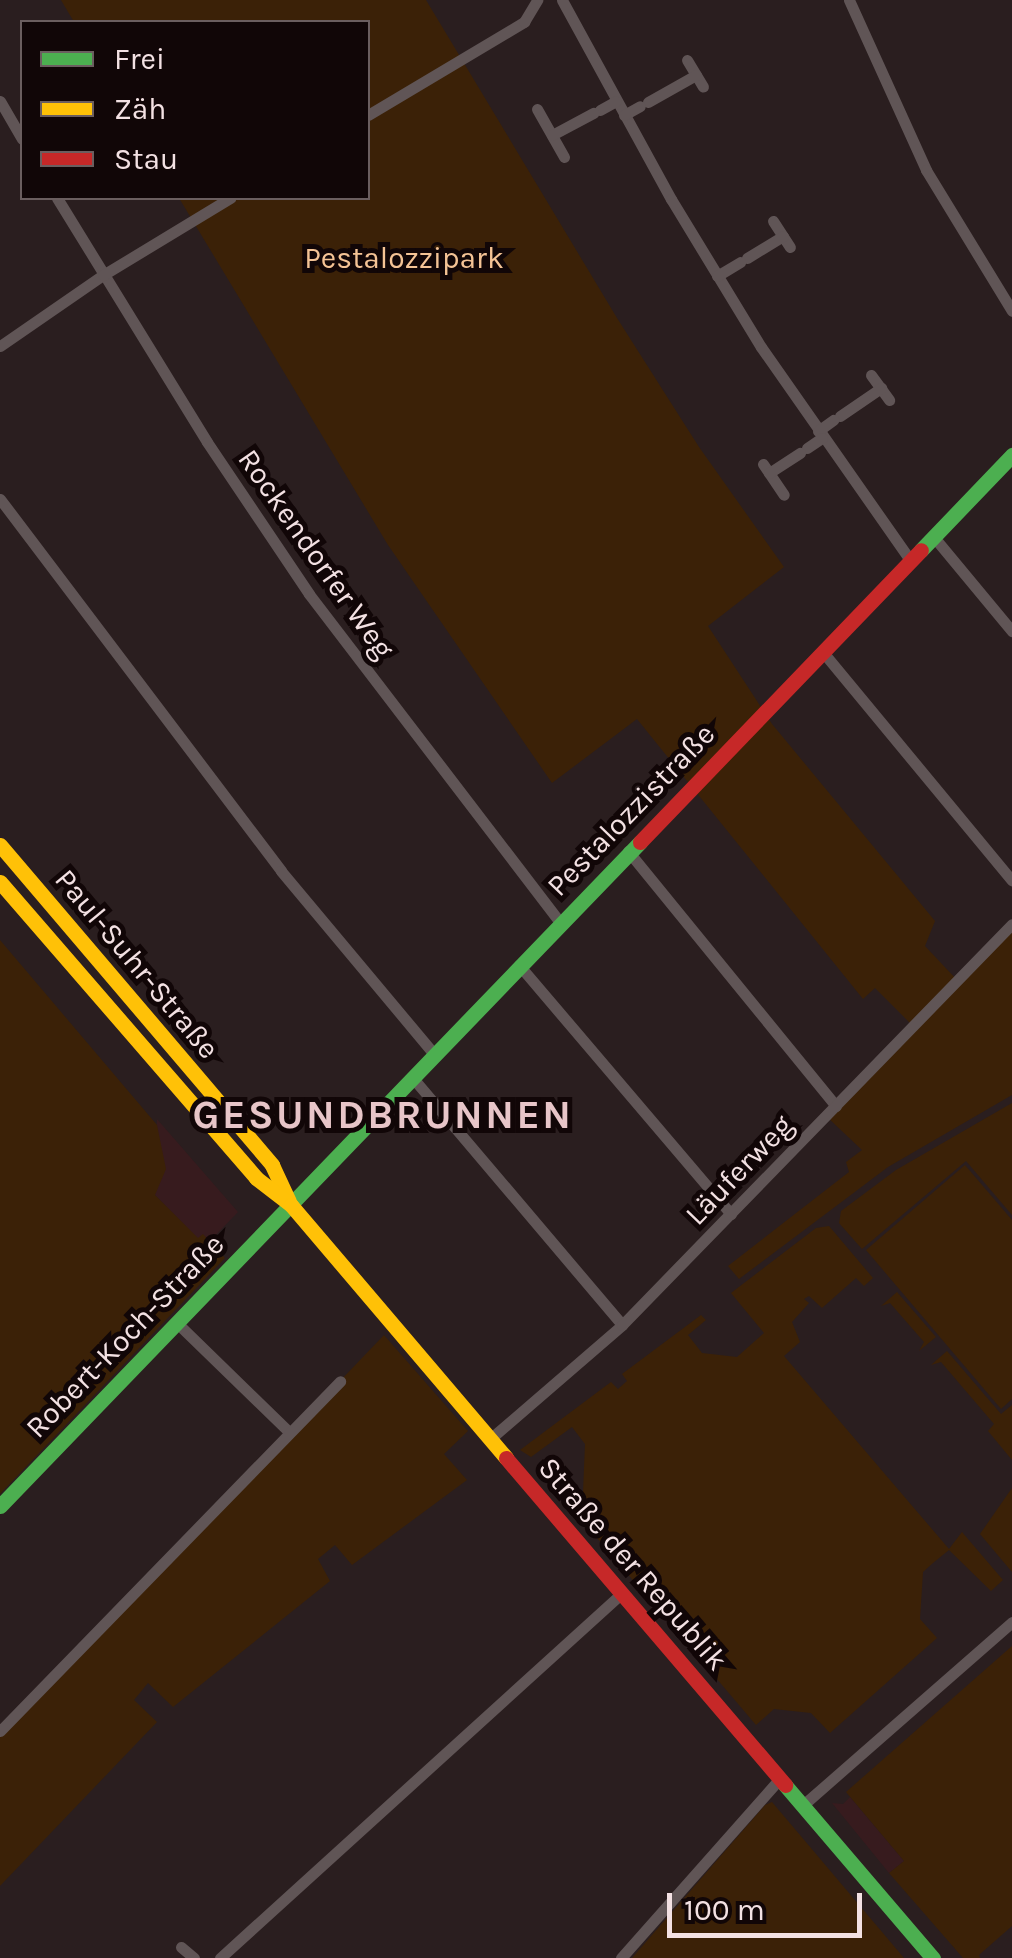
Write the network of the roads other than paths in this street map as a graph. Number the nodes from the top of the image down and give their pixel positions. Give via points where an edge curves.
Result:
1 (536, 0) edge
2 (562, 0) edge
3 (849, 0) edge
4 (687, 60) dead end
5 (696, 75) junction
6 (704, 87) dead end
7 (616, 101) junction
8 (0, 102) edge
9 (538, 109) dead end
10 (370, 114) edge
11 (624, 115) junction
12 (552, 135) junction
13 (20, 136) edge
14 (564, 157) dead end
15 (58, 200) edge
16 (227, 200) edge
17 (773, 221) dead end
18 (103, 274) junction
19 (717, 276) junction
20 (1012, 311) edge
21 (0, 346) edge
22 (871, 375) dead end
23 (881, 388) junction
24 (889, 400) dead end
25 (820, 435) junction
26 (1012, 455) edge
27 (784, 495) dead end
28 (0, 499) edge
29 (933, 536) junction
30 (910, 560) junction
31 (1012, 630) edge
32 (822, 652) junction
33 (0, 845) edge
34 (628, 852) junction
35 (0, 882) edge
36 (1012, 882) edge
37 (560, 922) junction
38 (1012, 924) edge
39 (519, 965) junction
40 (434, 1054) junction
41 (412, 1076) junction
42 (836, 1106) junction
43 (291, 1205) junction
44 (732, 1214) junction
45 (176, 1322) junction
46 (622, 1325) junction
47 (340, 1381) dead end
48 (290, 1432) junction
49 (490, 1440) junction
50 (0, 1506) edge
51 (622, 1593) junction
52 (1012, 1622) edge
53 (0, 1731) edge
54 (780, 1778) junction
55 (804, 1805) junction
56 (181, 1947) dead end
57 (194, 1958) edge
58 (220, 1958) edge
59 (621, 1958) edge
60 (933, 1958) edge

1 - 10 street via 524,22
2 - 7 street
3 - 20 street via 926,170
4 - 5 street
5 - 6 street
5 - 11 street
7 - 11 street
7 - 12 street
8 - 13 street
9 - 12 street
11 - 19 street
12 - 14 street
15 - 18 street, Rockendorfer Weg
16 - 18 street
17 - 19 street via 786,241
18 - 21 street
18 - 37 street, Rockendorfer Weg via 309,594
19 - 25 street
22 - 23 street
23 - 24 street
23 - 25 street
25 - 27 street via 766,469
25 - 30 street
26 - 29 street, Pestalozzistraße
28 - 40 street via 281,871
29 - 30 street, Pestalozzistraße
29 - 31 street
30 - 32 street, Pestalozzistraße
32 - 34 street, Pestalozzistraße
32 - 36 street
33 - 43 street, Paul-Suhr-Straße via 272,1165
34 - 37 street, Pestalozzistraße
34 - 42 street
35 - 43 street, Paul-Suhr-Straße via 256,1178
37 - 39 street, Pestalozzistraße
38 - 42 street, Läuferweg
39 - 40 street, Pestalozzistraße
39 - 44 street
40 - 41 street, Pestalozzistraße
41 - 43 street, Pestalozzistraße
41 - 46 street
42 - 44 street, Läuferweg
43 - 45 street, Robert-Koch-Straße
43 - 49 street, Straße der Republik
44 - 46 street, Läuferweg
45 - 48 street
45 - 50 street, Robert-Koch-Straße
46 - 49 street, Läuferweg
47 - 48 street
48 - 53 street
49 - 51 street, Straße der Republik
51 - 54 street, Straße der Republik
51 - 58 street
52 - 55 street
54 - 55 street, Straße der Republik
54 - 59 street
55 - 60 street, Straße der Republik
56 - 57 street

